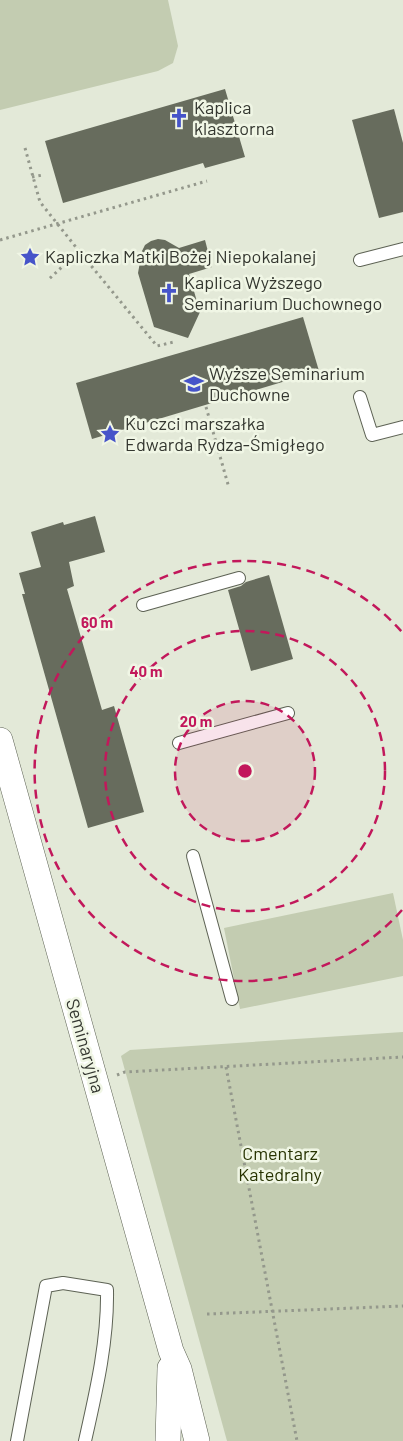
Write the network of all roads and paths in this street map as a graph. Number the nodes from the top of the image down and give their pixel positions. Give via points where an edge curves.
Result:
1 (25, 148) dead end
2 (43, 175) dead end
3 (32, 177) junction
4 (207, 181) dead end
5 (58, 224) junction
6 (0, 240) edge
7 (403, 248) edge
8 (79, 251) junction
9 (360, 260) dead end
10 (48, 280) dead end
11 (174, 342) dead end
12 (360, 397) dead end
13 (206, 407) dead end
14 (403, 428) edge
15 (229, 488) dead end
16 (239, 578) dead end
17 (143, 605) dead end
18 (288, 713) dead end
19 (0, 740) edge
20 (179, 743) dead end
21 (192, 856) dead end
22 (232, 999) dead end
23 (403, 1057) edge
24 (226, 1067) junction
25 (125, 1072) dead end
26 (403, 1306) edge
27 (273, 1312) junction
28 (207, 1314) dead end
29 (171, 1351) junction
30 (17, 1441) edge
31 (85, 1441) edge
32 (168, 1441) edge
33 (197, 1441) edge
34 (297, 1441) edge

1 - 3 path
2 - 3 path
3 - 5 path via 40,202
4 - 5 path
5 - 6 path
5 - 8 path
7 - 9 lane
8 - 10 path
8 - 11 path via 157,346
12 - 14 lane via 372,435
13 - 15 path
16 - 17 lane
18 - 20 lane
19 - 29 street, Seminaryjna
21 - 22 lane
23 - 24 path
24 - 25 path
24 - 27 path
26 - 27 path
27 - 28 path
27 - 34 path
29 - 32 street, Seminaryjna
29 - 33 street, Seminaryjna via 179,1369
30 - 31 lane via 46,1286 63,1284 107,1290 98,1375

